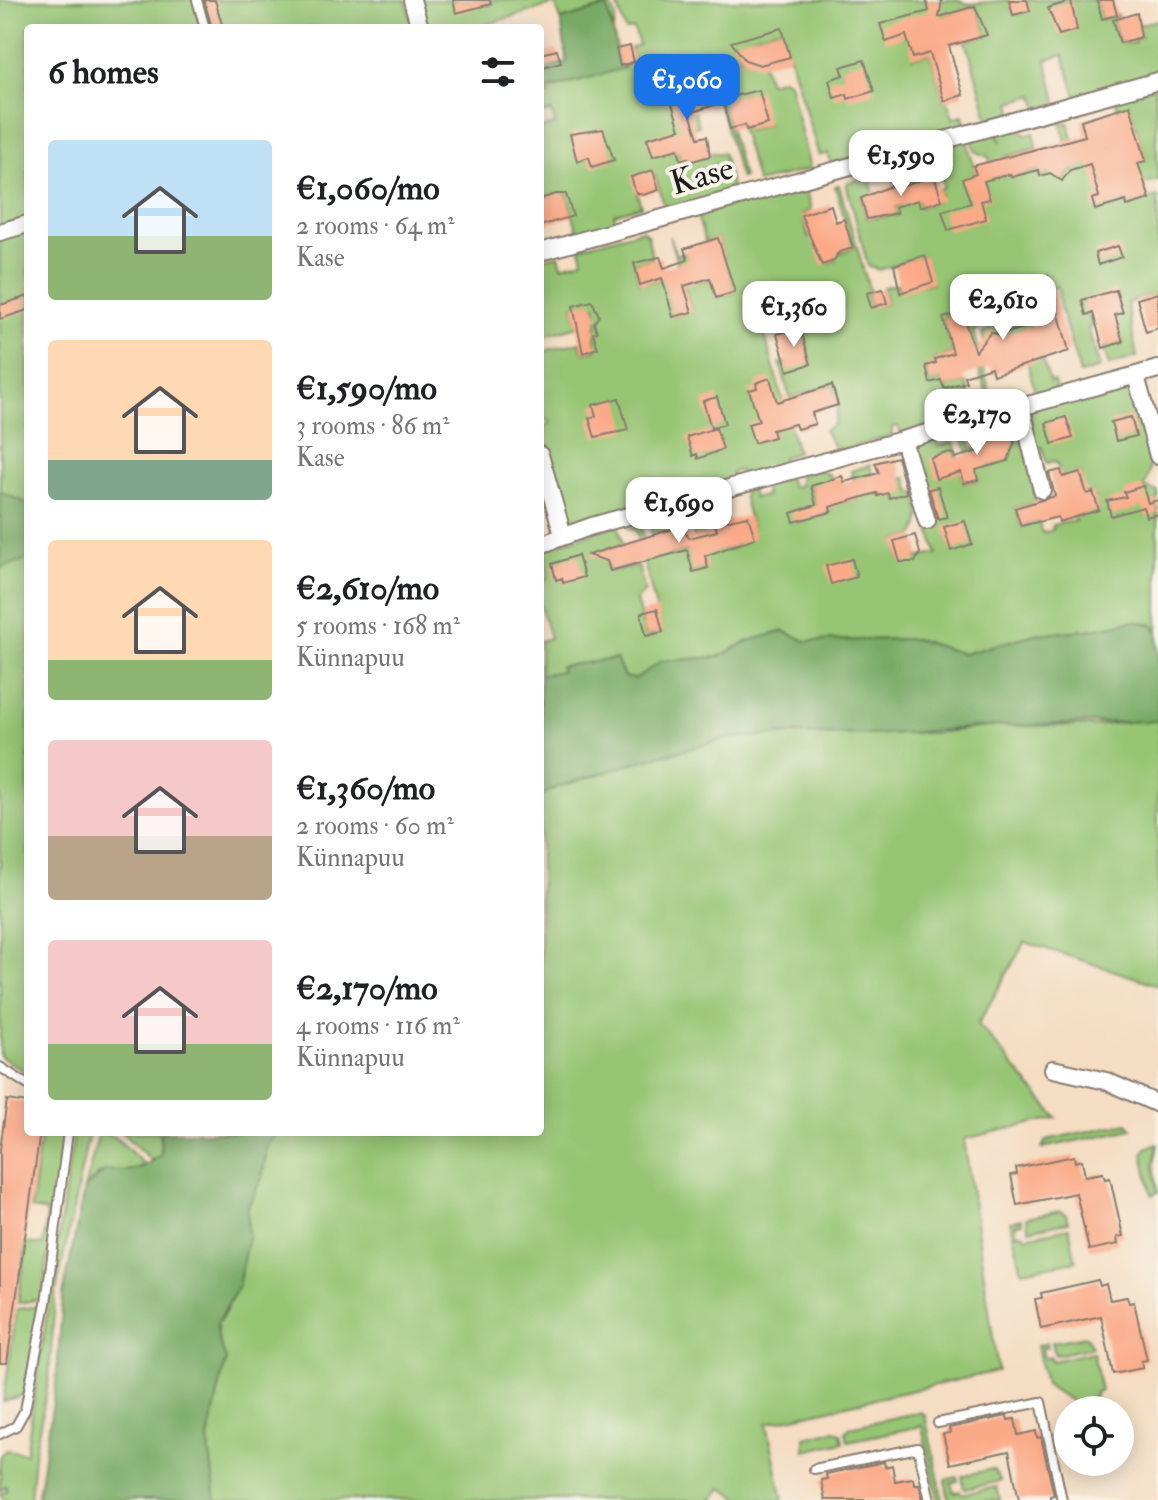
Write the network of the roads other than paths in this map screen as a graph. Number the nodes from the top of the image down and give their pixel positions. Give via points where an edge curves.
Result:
1 (197, 0) edge
2 (412, 0) edge
3 (204, 24) edge
4 (419, 24) edge
5 (1158, 81) edge
6 (24, 225) edge
7 (0, 232) edge
8 (544, 251) edge
9 (1158, 369) edge
10 (1136, 376) junction
11 (1021, 406) junction
12 (903, 440) junction
13 (1158, 456) edge
14 (544, 469) edge
15 (1042, 490) dead end
16 (927, 521) dead end
17 (563, 535) junction
18 (544, 543) edge
19 (0, 1067) edge
20 (1053, 1069) dead end
21 (24, 1082) edge
22 (1158, 1104) edge
23 (67, 1136) edge
24 (938, 1423) dead end
25 (0, 1434) edge
26 (814, 1469) dead end
27 (930, 1500) edge
28 (1062, 1500) edge

1 - 3 lane
2 - 4 street
5 - 8 street, Kase
6 - 7 street
9 - 10 street
10 - 11 street
10 - 13 street
11 - 12 street
11 - 15 street
12 - 16 street
12 - 17 street
14 - 17 street
17 - 18 street
19 - 21 lane
20 - 22 street via 1106,1081
23 - 25 lane via 46,1303 25,1410 16,1426
24 - 28 lane via 1041,1402
26 - 27 lane via 918,1448

